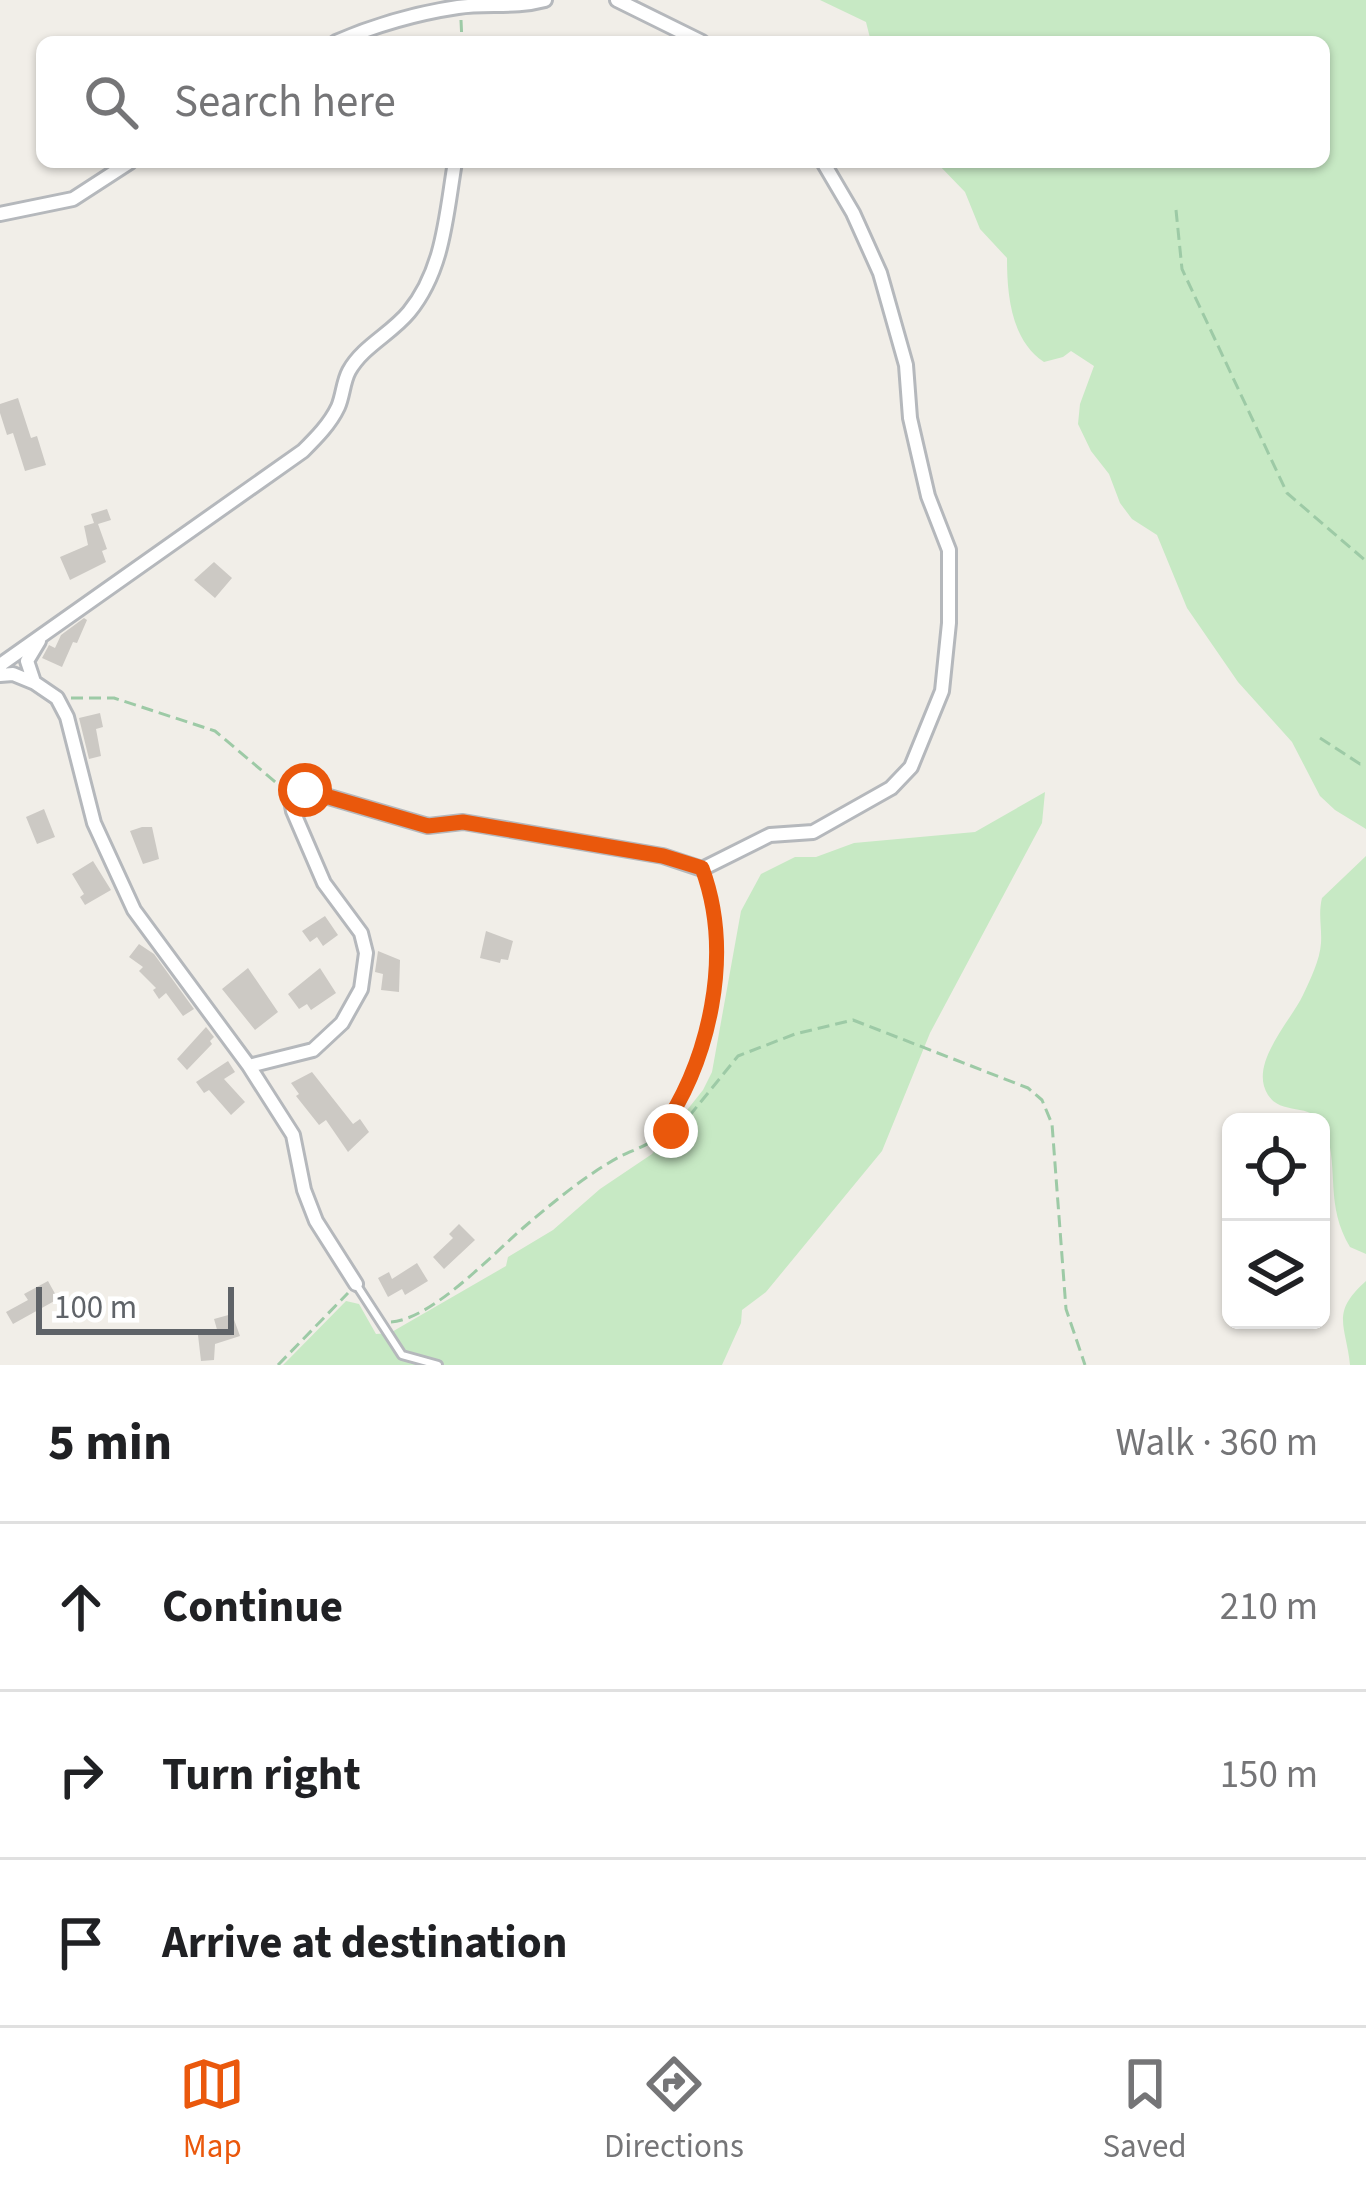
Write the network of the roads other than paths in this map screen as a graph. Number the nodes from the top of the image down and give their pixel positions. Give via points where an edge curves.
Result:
1 (545, 0) edge
2 (617, 0) edge
3 (354, 36) edge
4 (690, 36) edge
5 (121, 168) edge
6 (454, 168) edge
7 (828, 168) edge
8 (0, 214) edge
9 (40, 639) junction
10 (0, 665) edge
11 (0, 675) edge
12 (35, 683) junction
13 (248, 1066) junction
14 (356, 1284) joint
15 (438, 1365) edge

1 - 3 street via 460,6
2 - 4 street
5 - 8 street via 73,199
6 - 9 street via 439,259 425,290 362,352 327,426 304,452
7 - 13 street via 880,273 906,365 928,496 949,550 942,691 911,767 891,788 813,832 770,835 702,868 463,822 428,826 305,790 294,795 293,812 324,884 361,933 362,989 313,1050
9 - 10 street
9 - 12 street via 27,661
11 - 12 street
12 - 13 street via 68,717 94,823 134,910
13 - 14 street via 293,1135 316,1221
14 - 15 lane via 402,1355

